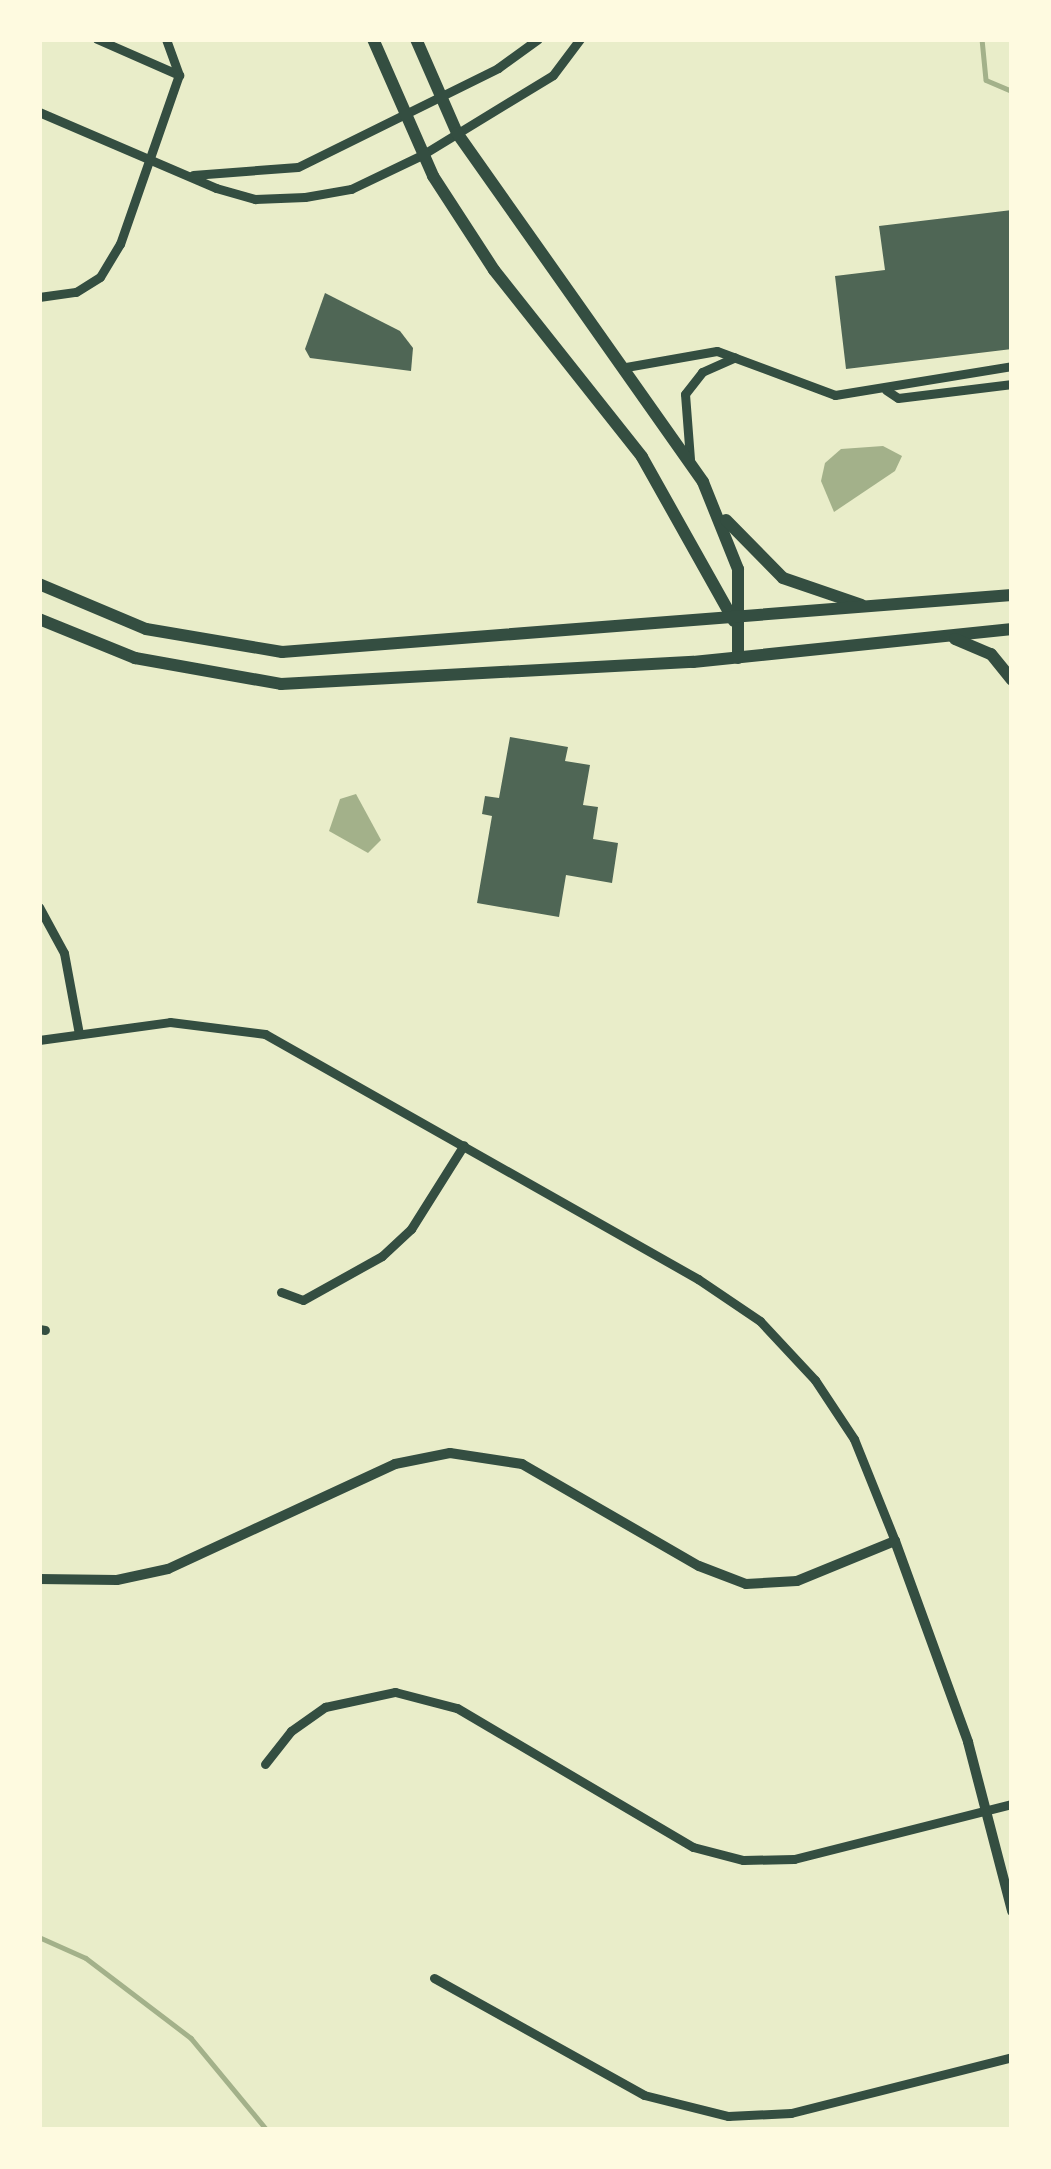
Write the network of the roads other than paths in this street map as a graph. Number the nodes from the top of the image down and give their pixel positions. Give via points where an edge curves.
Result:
1 (97, 39) edge
2 (166, 39) edge
3 (373, 39) edge
4 (416, 39) edge
5 (538, 39) edge
6 (580, 39) edge
7 (179, 75) junction
8 (437, 95) junction
9 (39, 112) edge
10 (402, 115) junction
11 (457, 133) junction
12 (422, 155) junction
13 (154, 160) junction
14 (193, 175) junction
15 (39, 297) edge
16 (735, 357) junction
17 (1012, 366) edge
18 (626, 367) junction
19 (1012, 384) edge
20 (886, 390) junction
21 (690, 459) junction
22 (715, 508) junction
23 (39, 584) edge
24 (1012, 595) edge
25 (869, 607) junction
26 (39, 619) edge
27 (734, 622) junction
28 (1012, 629) edge
29 (936, 637) junction
30 (738, 658) junction
31 (1012, 680) edge
32 (39, 907) edge
33 (80, 1034) junction
34 (39, 1040) edge
35 (464, 1145) junction
36 (281, 1292) dead end
37 (895, 1541) junction
38 (39, 1579) edge
39 (265, 1764) dead end
40 (1012, 1804) edge
41 (986, 1811) junction
42 (1012, 1912) edge
43 (434, 1978) dead end
44 (1012, 2057) edge

1 - 7 street
2 - 7 street
3 - 10 main road
4 - 8 main road
5 - 8 street
6 - 11 street via 553,75
7 - 13 street
8 - 10 street
8 - 11 main road
9 - 13 street
10 - 12 main road
10 - 14 street via 298,167
11 - 12 street
11 - 18 main road
12 - 14 street via 351,189 290,198 255,199
12 - 27 main road via 494,270 642,457
13 - 14 street
13 - 15 street via 100,278 76,292
16 - 18 street via 708,351 658,367
16 - 20 street via 824,393
16 - 21 street via 702,372 685,394
17 - 20 street via 895,380
18 - 21 main road
19 - 20 street via 898,398
21 - 22 main road
22 - 25 main road via 783,578
22 - 27 main road via 737,569
23 - 27 main road via 146,629 281,652
24 - 25 main road
25 - 27 main road
26 - 30 main road via 136,658 281,684
27 - 30 main road
28 - 29 main road
29 - 30 main road
29 - 31 main road via 984,649
32 - 33 street via 64,953
33 - 34 street
33 - 35 street via 170,1022 246,1028
35 - 36 street via 411,1229 382,1256 303,1300
35 - 37 street via 760,1321 838,1414
37 - 38 street via 797,1582 746,1584 699,1566 521,1464 450,1453 395,1464 167,1569 117,1580
37 - 41 street
39 - 41 street via 291,1731 325,1707 394,1692 457,1708 693,1847 730,1858 794,1859
40 - 41 street
41 - 42 street
43 - 44 street via 644,2095 712,2114 790,2114

